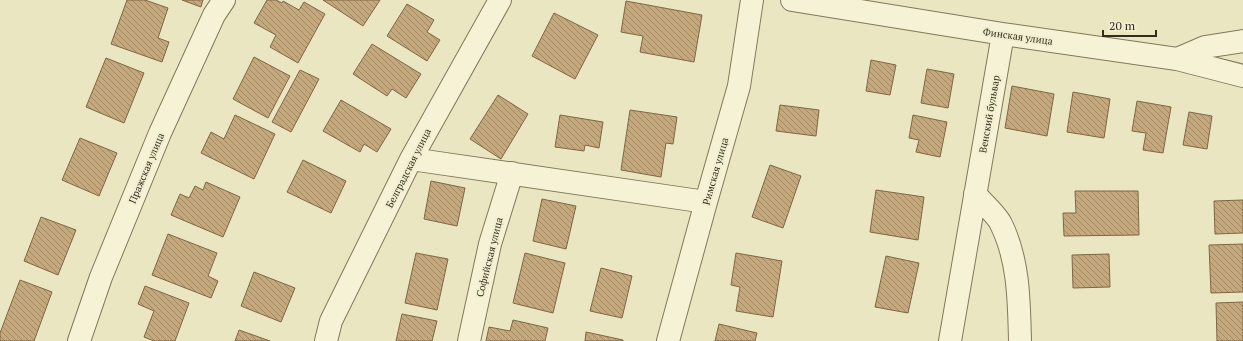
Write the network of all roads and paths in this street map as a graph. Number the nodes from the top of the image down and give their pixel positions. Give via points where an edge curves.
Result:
1 (224, 0) edge
2 (500, 0) edge
3 (752, 0) edge
4 (792, 0) edge
5 (1003, 34) junction
6 (1243, 41) edge
7 (1177, 59) junction
8 (1243, 76) edge
9 (411, 160) junction
10 (512, 173) junction
11 (975, 194) junction
12 (706, 202) junction
13 (78, 341) edge
14 (326, 341) edge
15 (469, 341) edge
16 (668, 341) edge
17 (950, 341) edge
18 (1020, 341) edge

1 - 13 street, Пражская улица via 214,15 160,133 101,277
2 - 9 street, Белградская улица
3 - 12 street, Римская улица via 739,86
4 - 5 street, Финская улица
5 - 7 street, Финская улица
5 - 11 street, Венский бульвар
6 - 7 street via 1205,48
7 - 8 street, Финская улица
9 - 10 street
9 - 14 street, Белградская улица via 331,321
10 - 12 street
10 - 15 street, Софийская улица via 490,244
11 - 17 street, Венский бульвар
11 - 18 street via 1001,223 1010,247 1018,278
12 - 16 street, Римская улица

